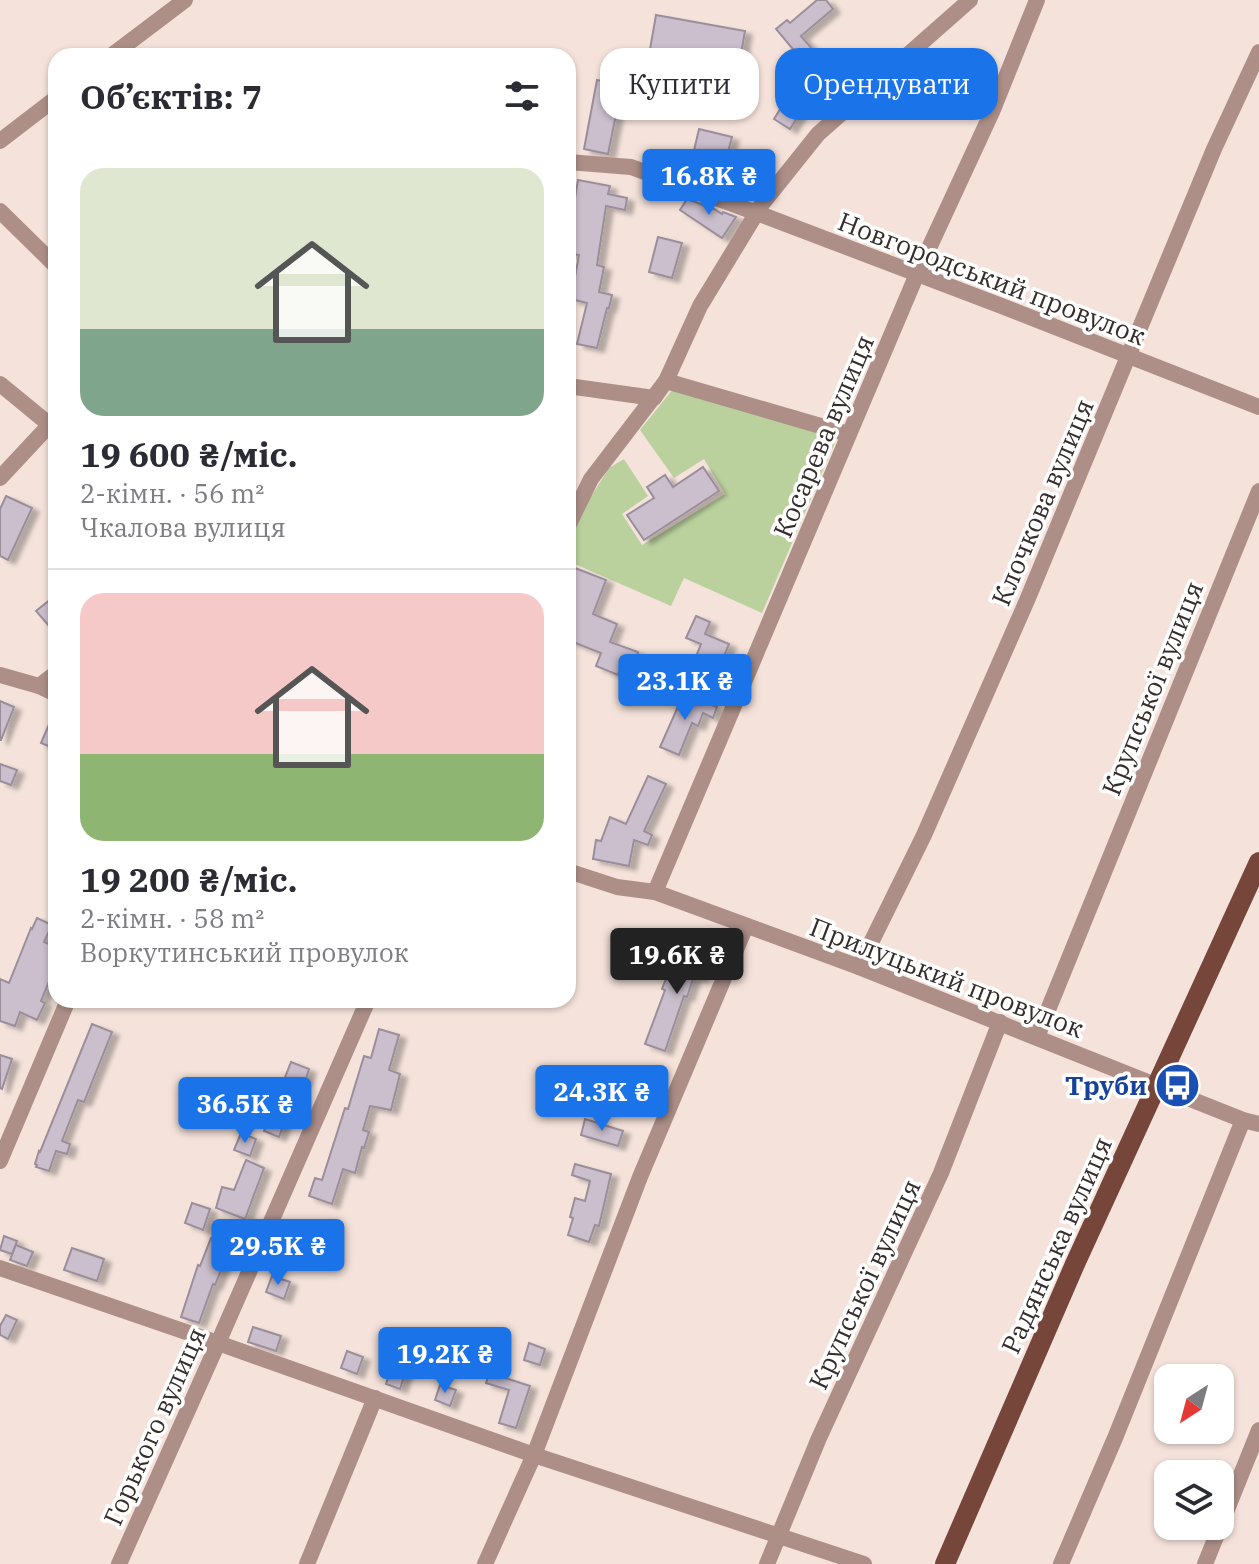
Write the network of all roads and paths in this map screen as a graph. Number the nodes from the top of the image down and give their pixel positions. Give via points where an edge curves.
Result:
1 (185, 0) edge
2 (970, 0) edge
3 (1037, 0) edge
4 (122, 48) edge
5 (1259, 52) edge
6 (48, 104) edge
7 (0, 141) edge
8 (576, 163) edge
9 (0, 211) edge
10 (757, 213) junction
11 (48, 258) edge
12 (917, 274) junction
13 (1129, 356) junction
14 (666, 381) junction
15 (0, 384) edge
16 (576, 387) edge
17 (654, 398) junction
18 (1259, 407) edge
19 (48, 418) edge
20 (48, 426) edge
21 (848, 434) junction
22 (0, 478) edge
23 (1259, 491) edge
24 (576, 510) edge
25 (0, 675) edge
26 (48, 679) edge
27 (39, 686) junction
28 (48, 690) edge
29 (1259, 862) edge
30 (576, 874) edge
31 (655, 892) junction
32 (746, 926) junction
33 (859, 967) junction
34 (65, 1008) edge
35 (365, 1008) edge
36 (1000, 1022) junction
37 (1037, 1037) junction
38 (1157, 1085) junction
39 (1251, 1122) edge
40 (0, 1161) edge
41 (0, 1268) edge
42 (218, 1343) junction
43 (375, 1398) junction
44 (1259, 1430) edge
45 (534, 1455) junction
46 (779, 1536) junction
47 (119, 1564) edge
48 (307, 1564) edge
49 (485, 1564) edge
50 (767, 1564) edge
51 (864, 1564) edge
52 (945, 1564) edge
53 (1061, 1564) edge
54 (1205, 1564) edge

1 - 4 street
2 - 10 street via 818,134
3 - 12 street, Косарева вулиця
5 - 13 street, Клочкова вулиця
6 - 7 street
8 - 10 street, Новгородський провулок via 631,167
9 - 11 street
10 - 12 street, Новгородський провулок
10 - 14 street via 700,306
12 - 13 street, Новгородський провулок
12 - 21 street, Косарева вулиця
13 - 18 street, Новгородський провулок
13 - 33 street, Клочкова вулиця via 924,835
14 - 17 street
14 - 21 street
15 - 19 street
16 - 17 street
17 - 24 street via 591,479
20 - 22 street
21 - 31 street, Косарева вулиця
23 - 37 street, Крупської вулиця
25 - 27 street
26 - 27 street
27 - 28 street
29 - 38 main road, Радянська вулиця
30 - 31 street, Прилуцький провулок
31 - 32 street, Прилуцький провулок
32 - 33 street, Прилуцький провулок
32 - 45 street via 640,1177
33 - 36 street, Прилуцький провулок
34 - 40 street
35 - 42 street, Горького вулиця
36 - 37 street, Прилуцький провулок
36 - 46 street, Крупської вулиця via 935,1187
37 - 38 street, Прилуцький провулок
38 - 39 street, Прилуцький провулок
38 - 52 main road, Радянська вулиця
39 - 53 street
41 - 42 street
42 - 43 street
42 - 47 street, Горького вулиця
43 - 45 street
43 - 48 street
44 - 54 street
45 - 46 street
45 - 49 street
46 - 50 street, Крупської вулиця
46 - 51 street

